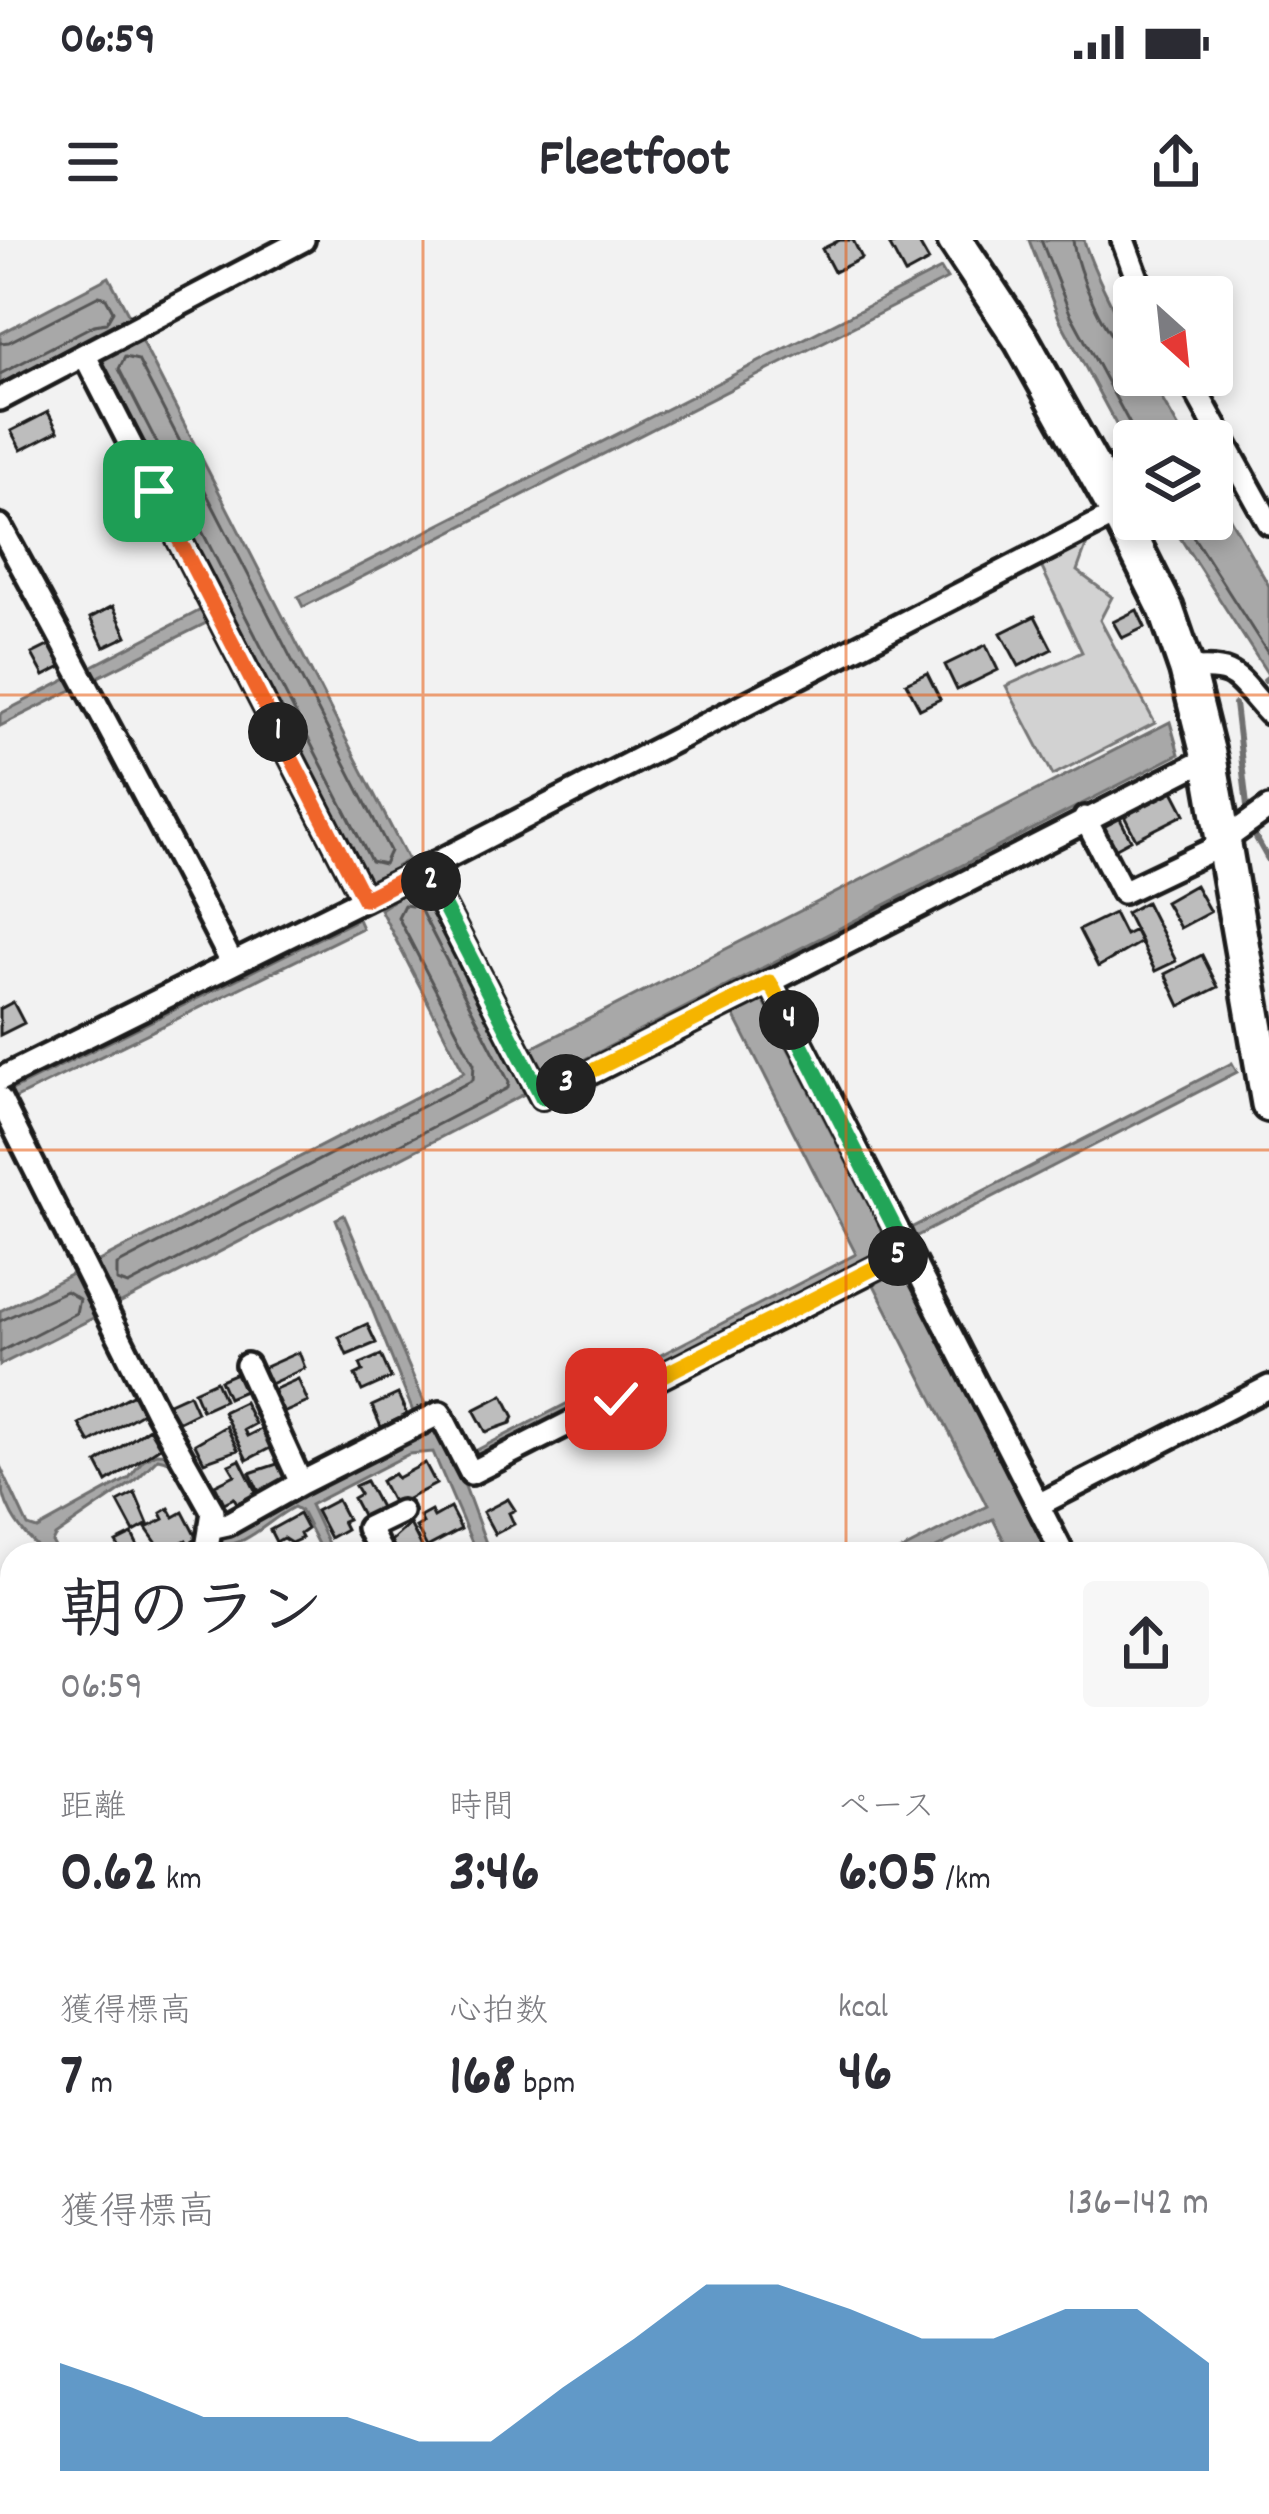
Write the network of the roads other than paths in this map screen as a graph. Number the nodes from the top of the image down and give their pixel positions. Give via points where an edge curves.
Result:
1 (303, 240) edge
2 (1123, 240) edge
3 (968, 244) edge
4 (1136, 276) edge
5 (93, 351) junction
6 (1199, 396) edge
7 (0, 400) edge
8 (1113, 504) edge
9 (1113, 516) edge
10 (1269, 524) edge
11 (1, 530) edge
12 (1132, 540) edge
13 (1187, 670) junction
14 (1269, 713) edge
15 (1209, 758) junction
16 (1085, 818) junction
17 (1247, 824) edge
18 (415, 873) junction
19 (372, 895) junction
20 (232, 963) junction
21 (770, 982) junction
22 (0, 1079) edge
23 (0, 1099) edge
24 (1269, 1105) edge
25 (902, 1242) junction
26 (247, 1365) dead end
27 (1269, 1387) edge
28 (301, 1483) junction
29 (1038, 1504) junction
30 (401, 1512) dead end
31 (208, 1538) edge
32 (376, 1542) edge
33 (1057, 1542) edge

1 - 5 street
2 - 4 street
3 - 8 main road
5 - 7 street
5 - 19 street
6 - 10 street
9 - 18 street
11 - 20 street
12 - 13 main road
13 - 14 street via 1231,672
13 - 15 main road
15 - 16 street
15 - 17 main road
16 - 17 street via 1123,892
16 - 21 street
17 - 24 main road
18 - 19 street
18 - 21 street via 542,1097
19 - 20 street
20 - 22 street
21 - 25 street
23 - 31 street via 213,1512
25 - 28 street via 471,1473 440,1413
25 - 29 street
26 - 28 street
27 - 29 street
28 - 31 street
29 - 33 street
30 - 32 street via 368,1528

